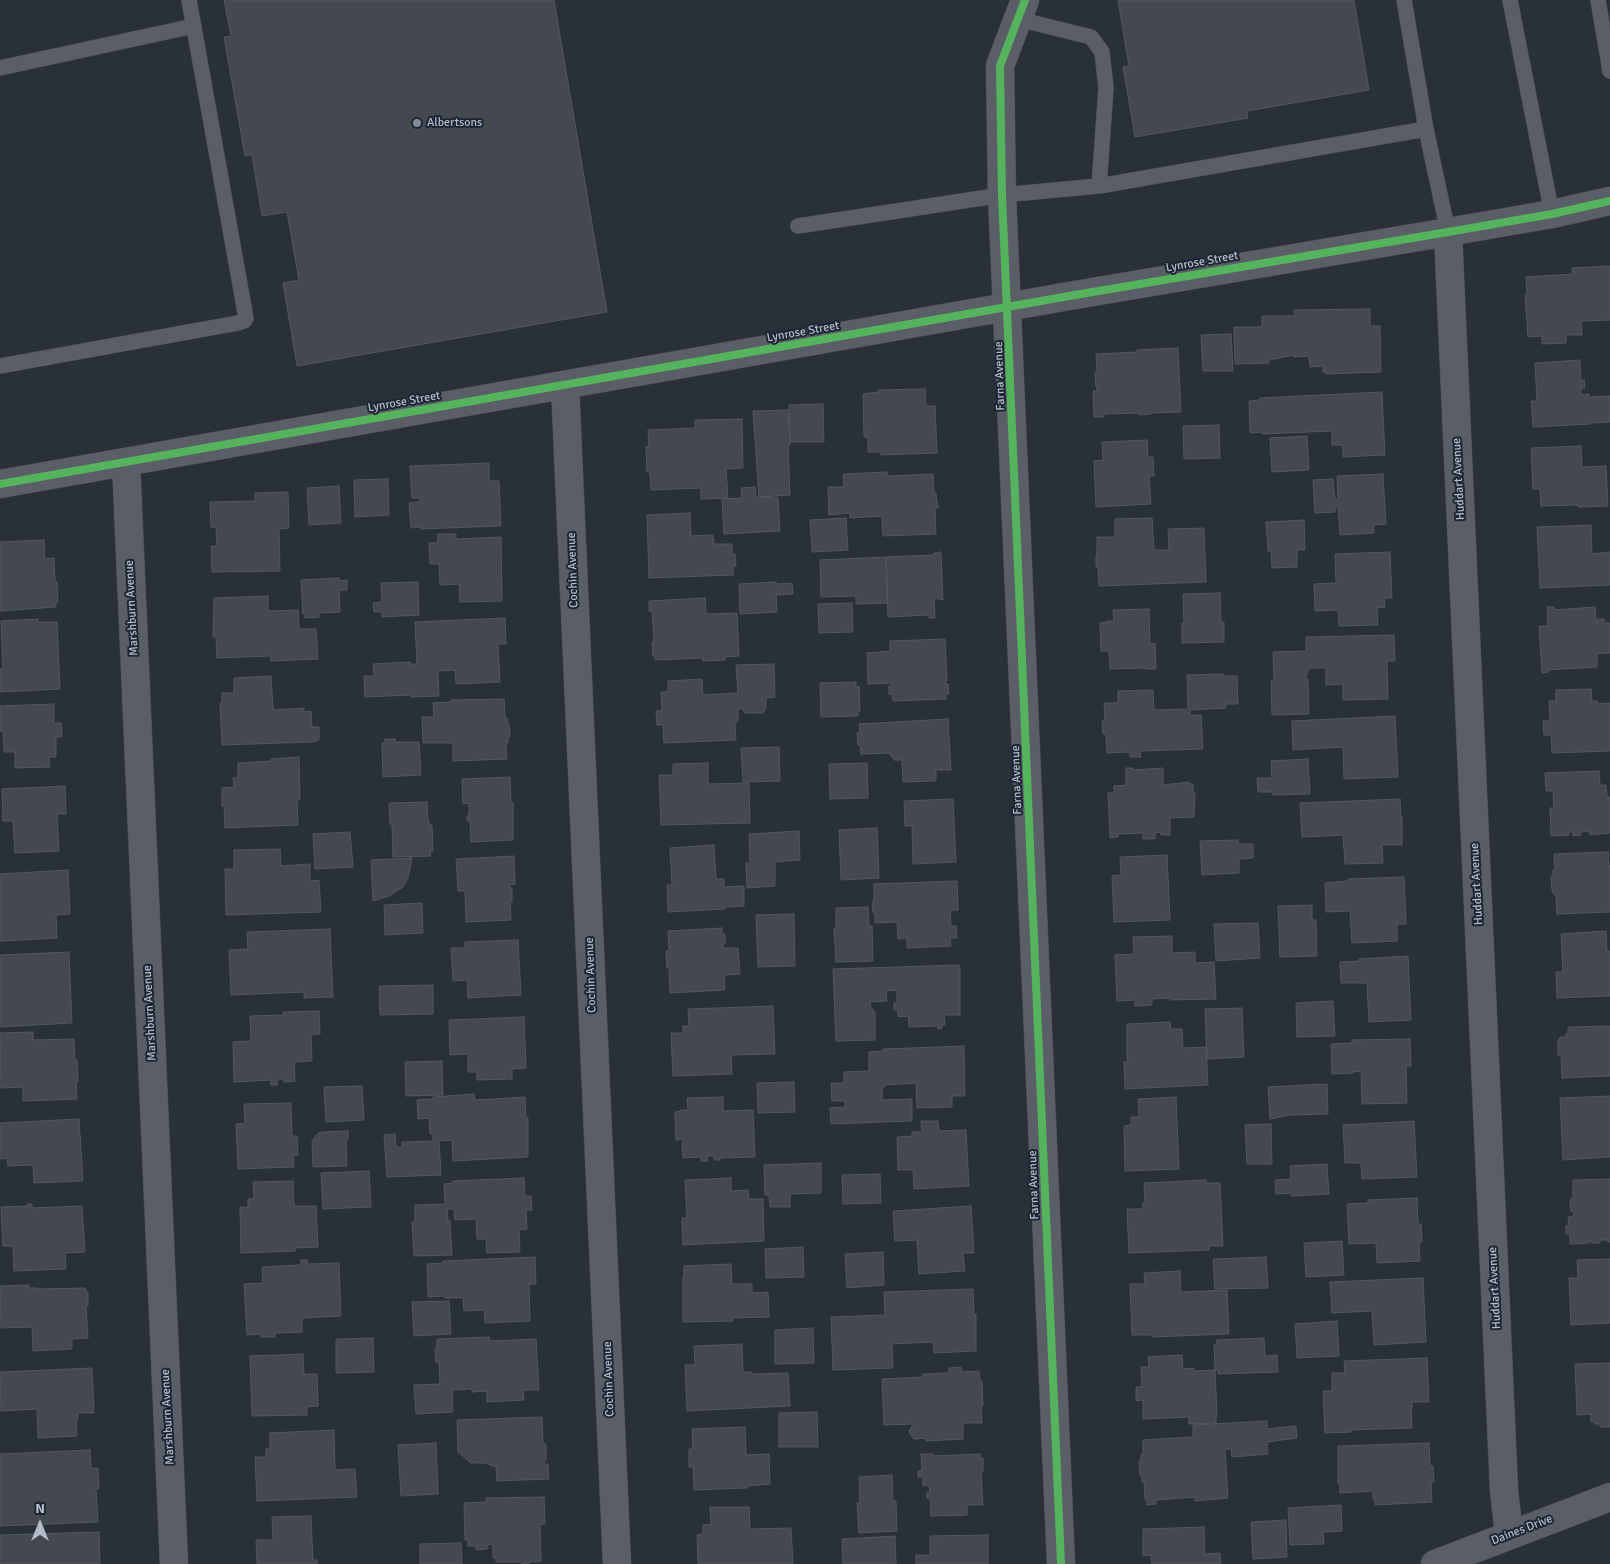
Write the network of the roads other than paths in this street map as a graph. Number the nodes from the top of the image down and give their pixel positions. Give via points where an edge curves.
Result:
1 (189, 0) edge
2 (1404, 0) edge
3 (1510, 0) edge
4 (1598, 0) edge
5 (1021, 10) edge
6 (194, 26) junction
7 (0, 68) edge
8 (1610, 71) edge
9 (1426, 129) junction
10 (1099, 186) junction
11 (1002, 195) junction
12 (1610, 201) edge
13 (1552, 214) junction
14 (798, 226) dead end
15 (1448, 232) junction
16 (1008, 307) junction
17 (0, 366) edge
18 (565, 385) junction
19 (126, 462) junction
20 (0, 484) edge
21 (1610, 1497) edge
22 (1509, 1535) junction
23 (174, 1564) edge
24 (616, 1564) edge
25 (1061, 1564) edge
26 (1435, 1564) edge

1 - 6 lane
2 - 9 lane
3 - 13 lane
4 - 8 lane
5 - 10 lane via 1091,37 1102,52 1106,88
5 - 11 street, Farna Avenue via 1000,66
6 - 7 lane
6 - 17 lane via 246,318 244,321
9 - 10 lane
9 - 15 lane
10 - 11 lane
11 - 14 lane
11 - 16 street, Farna Avenue
12 - 13 street, Lynrose Street
13 - 15 street, Lynrose Street
15 - 16 street, Lynrose Street
15 - 22 street, Huddart Avenue
16 - 18 street, Lynrose Street
16 - 25 street, Farna Avenue
18 - 19 street, Lynrose Street
18 - 24 street, Cochin Avenue
19 - 20 street, Lynrose Street
19 - 23 street, Marshburn Avenue
21 - 22 street, Daines Drive
22 - 26 street, Daines Drive

